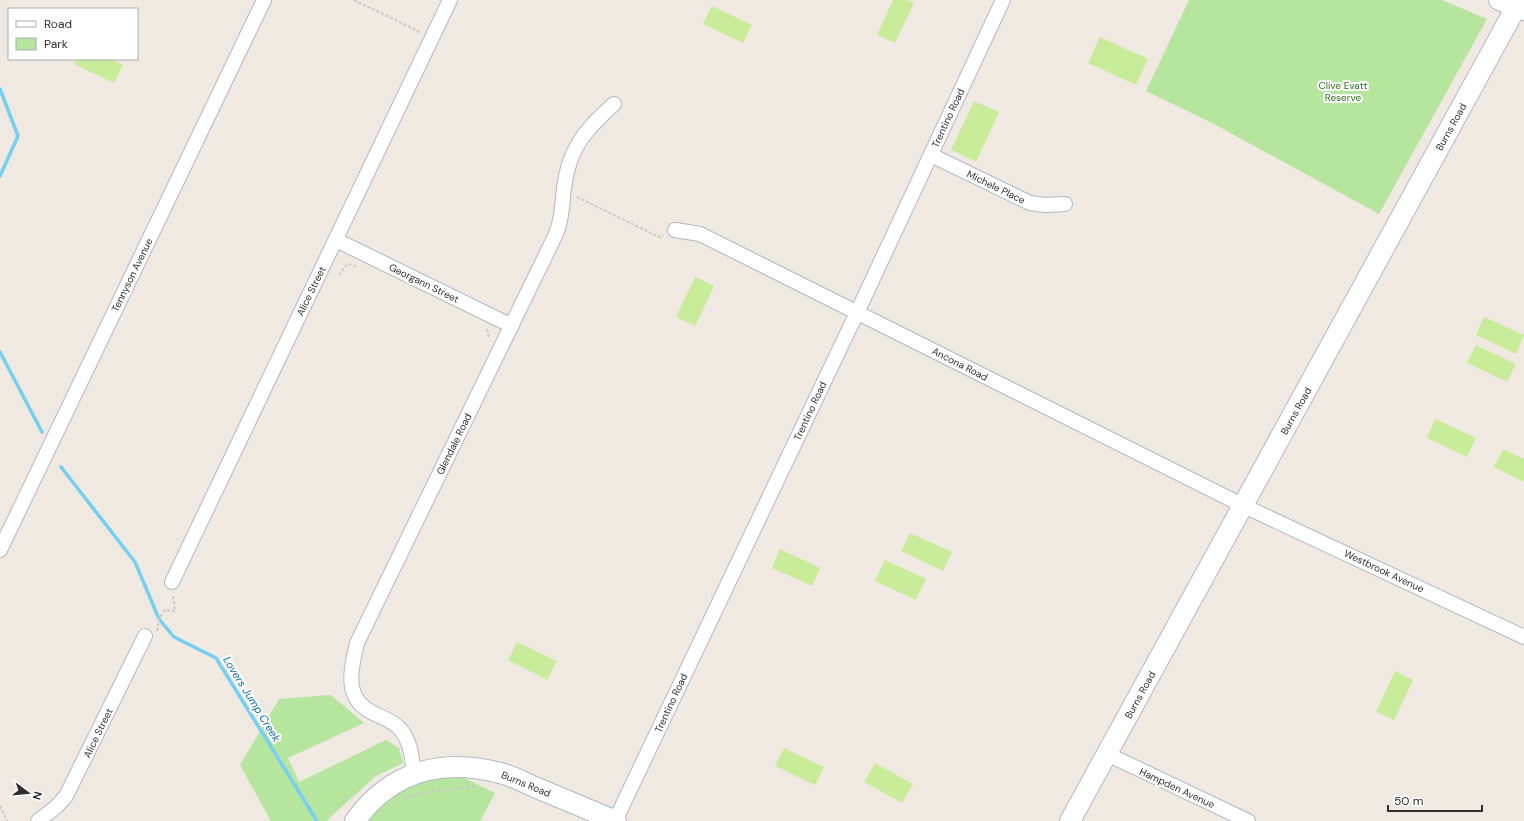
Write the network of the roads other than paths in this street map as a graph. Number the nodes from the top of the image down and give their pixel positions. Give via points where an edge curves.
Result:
1 (264, 0) edge
2 (450, 0) edge
3 (1003, 0) edge
4 (1515, 4) edge
5 (614, 104) dead end
6 (931, 155) junction
7 (1065, 204) dead end
8 (675, 230) road end
9 (336, 240) junction
10 (857, 312) junction
11 (512, 326) junction
12 (1244, 506) junction
13 (0, 550) edge
14 (172, 582) road end
15 (145, 636) road end
16 (1524, 637) edge
17 (1107, 754) junction
18 (414, 773) junction
19 (38, 821) edge
20 (355, 821) edge
21 (615, 821) edge
22 (1070, 821) edge
23 (1248, 821) edge

1 - 13 street, Tennyson Avenue
2 - 9 street, Alice Street
3 - 6 street, Trentino Road
4 - 12 main road, Burns Road
5 - 11 street, Glendale Road via 580,139 568,165 558,229
6 - 7 street, Michele Place via 1030,203
6 - 10 street, Trentino Road
8 - 10 street, Ancona Road via 700,234
9 - 11 street, Georgann Street
9 - 14 street, Alice Street
10 - 12 street, Ancona Road
10 - 21 street, Trentino Road
11 - 18 street, Glendale Road via 357,643 352,661 351,689 354,696 364,708 399,728 409,745
12 - 16 street, Westbrook Avenue
12 - 17 main road, Burns Road
15 - 19 street, Alice Street via 66,796
17 - 22 main road, Burns Road
17 - 23 street, Hampden Avenue
18 - 20 main road, Burns Road via 390,786
18 - 21 main road, Burns Road via 457,766 501,773

